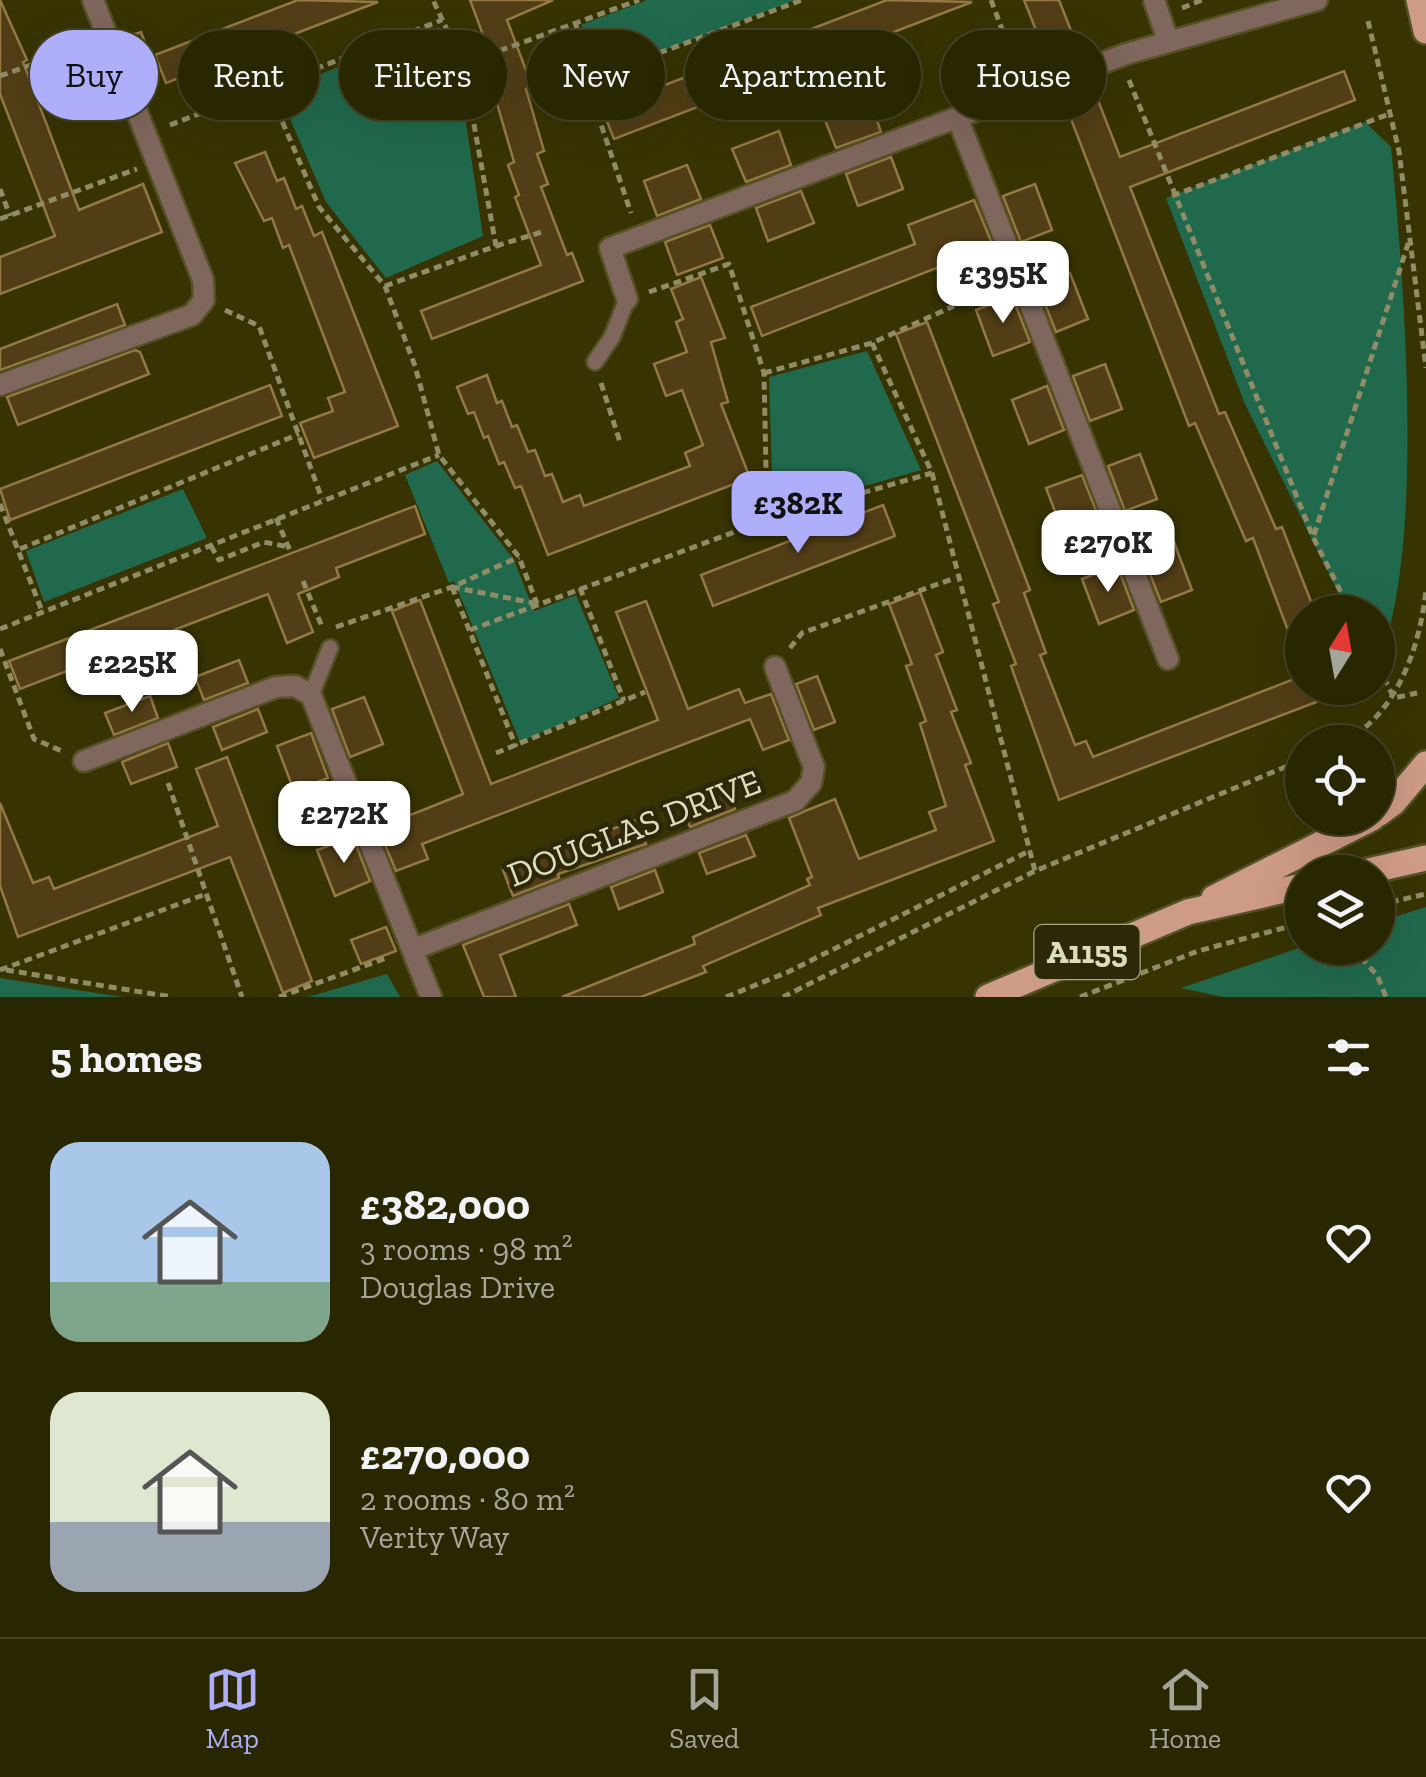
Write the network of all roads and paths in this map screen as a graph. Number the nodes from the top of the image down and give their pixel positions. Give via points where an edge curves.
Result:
1 (93, 0) edge
2 (433, 0) edge
3 (639, 0) edge
4 (802, 0) edge
5 (991, 0) edge
6 (1154, 0) edge
7 (1318, 0) edge
8 (1419, 0) edge
9 (442, 20) junction
10 (1368, 21) dead end
11 (576, 24) junction
12 (103, 30) edge
13 (447, 30) edge
14 (577, 30) edge
15 (1002, 30) edge
16 (1426, 31) edge
17 (1168, 40) junction
18 (507, 48) edge
19 (665, 51) edge
20 (1106, 62) edge
21 (30, 65) edge
22 (319, 66) edge
23 (0, 76) edge
24 (1128, 78) dead end
25 (1390, 114) junction
26 (140, 120) edge
27 (183, 120) edge
28 (282, 120) edge
29 (473, 120) edge
30 (600, 120) edge
31 (955, 120) edge
32 (958, 120) edge
33 (146, 135) junction
34 (159, 162) junction
35 (0, 189) edge
36 (1172, 196) junction
37 (10, 216) junction
38 (0, 219) edge
39 (545, 230) dead end
40 (640, 236) junction
41 (1410, 237) junction
42 (496, 246) junction
43 (385, 286) junction
44 (627, 299) junction
45 (204, 300) junction
46 (954, 306) dead end
47 (872, 344) junction
48 (594, 362) joint
49 (1426, 368) edge
50 (764, 373) junction
51 (0, 385) edge
52 (299, 434) junction
53 (620, 442) dead end
54 (440, 455) junction
55 (932, 474) junction
56 (322, 499) junction
57 (0, 504) edge
58 (276, 518) junction
59 (767, 520) junction
60 (1313, 538) junction
61 (211, 546) junction
62 (20, 549) junction
63 (519, 557) junction
64 (955, 578) junction
65 (303, 581) dead end
66 (452, 587) junction
67 (580, 588) junction
68 (1426, 591) edge
69 (1342, 595) edge
70 (537, 604) junction
71 (42, 610) junction
72 (0, 629) edge
73 (470, 630) junction
74 (0, 648) edge
75 (330, 648) dead end
76 (1168, 659) dead end
77 (776, 666) joint
78 (645, 692) dead end
79 (1417, 693) dead end
80 (311, 694) junction
81 (1395, 695) edge
82 (1395, 698) edge
83 (624, 701) junction
84 (1388, 705) edge
85 (1371, 725) edge
86 (516, 747) junction
87 (496, 753) dead end
88 (84, 761) joint
89 (1426, 764) edge
90 (1285, 767) edge
91 (168, 783) dead end
92 (1395, 799) edge
93 (1338, 835) edge
94 (1029, 851) junction
95 (1426, 858) edge
96 (1395, 865) edge
97 (1034, 871) junction
98 (1285, 890) edge
99 (206, 894) junction
100 (1426, 894) edge
101 (1395, 901) edge
102 (1188, 912) junction
103 (1285, 927) edge
104 (414, 949) junction
105 (1368, 965) edge
106 (0, 969) edge
107 (730, 996) edge
108 (172, 997) edge
109 (242, 997) edge
110 (280, 997) edge
111 (431, 997) edge
112 (782, 997) edge
113 (988, 997) edge
114 (1080, 997) edge
115 (1386, 997) edge

1 - 12 street
2 - 9 path
3 - 11 path
4 - 19 path
5 - 15 path
6 - 17 street
7 - 17 street
8 - 16 main road
9 - 13 path
9 - 22 path
10 - 25 path
11 - 14 path
11 - 18 path
17 - 20 street
21 - 23 path
24 - 36 path
25 - 36 path
25 - 41 path
26 - 33 street
27 - 33 path
28 - 43 path via 319,207
29 - 42 path
30 - 40 path
31 - 40 street
32 - 76 street
33 - 34 street
34 - 37 path
34 - 45 street
35 - 37 path
36 - 60 path
37 - 38 path
39 - 42 path
40 - 44 street via 610,248
41 - 49 path
41 - 60 path
42 - 43 path
43 - 54 path
44 - 48 lane
44 - 50 path via 729,264
45 - 51 street via 192,314
45 - 52 path via 259,326
46 - 47 path
47 - 50 path
47 - 55 path
48 - 53 path
50 - 59 path
52 - 56 path
52 - 62 path
54 - 56 path
54 - 63 path
55 - 59 path
55 - 64 path
56 - 58 path
57 - 62 path
58 - 61 path
58 - 61 path via 290,550 264,542 218,560
59 - 67 path
60 - 69 path
61 - 71 path
62 - 71 path
63 - 66 path
63 - 70 path
64 - 77 path via 802,632
64 - 94 path
65 - 66 path via 324,632
66 - 70 path
66 - 73 path
67 - 70 path
67 - 83 path
68 - 81 path
70 - 73 path
71 - 72 path
73 - 86 path
74 - 88 path via 34,739
75 - 80 lane
77 - 104 street, DOUGLAS DRIVE via 814,767 811,783 795,801
78 - 83 path
79 - 82 path
80 - 88 street via 276,687
80 - 104 street
83 - 86 path
84 - 85 path
86 - 87 path
89 - 92 main road, A1155
90 - 97 path
91 - 99 path
93 - 102 main road, A1155
94 - 97 path
94 - 107 path
95 - 96 main road
97 - 112 path
98 - 102 main road, A1155
99 - 106 path
99 - 109 path
100 - 101 path
102 - 113 main road, A1155
103 - 114 path via 1198,950
104 - 110 path
104 - 111 street
105 - 115 path
106 - 108 path

